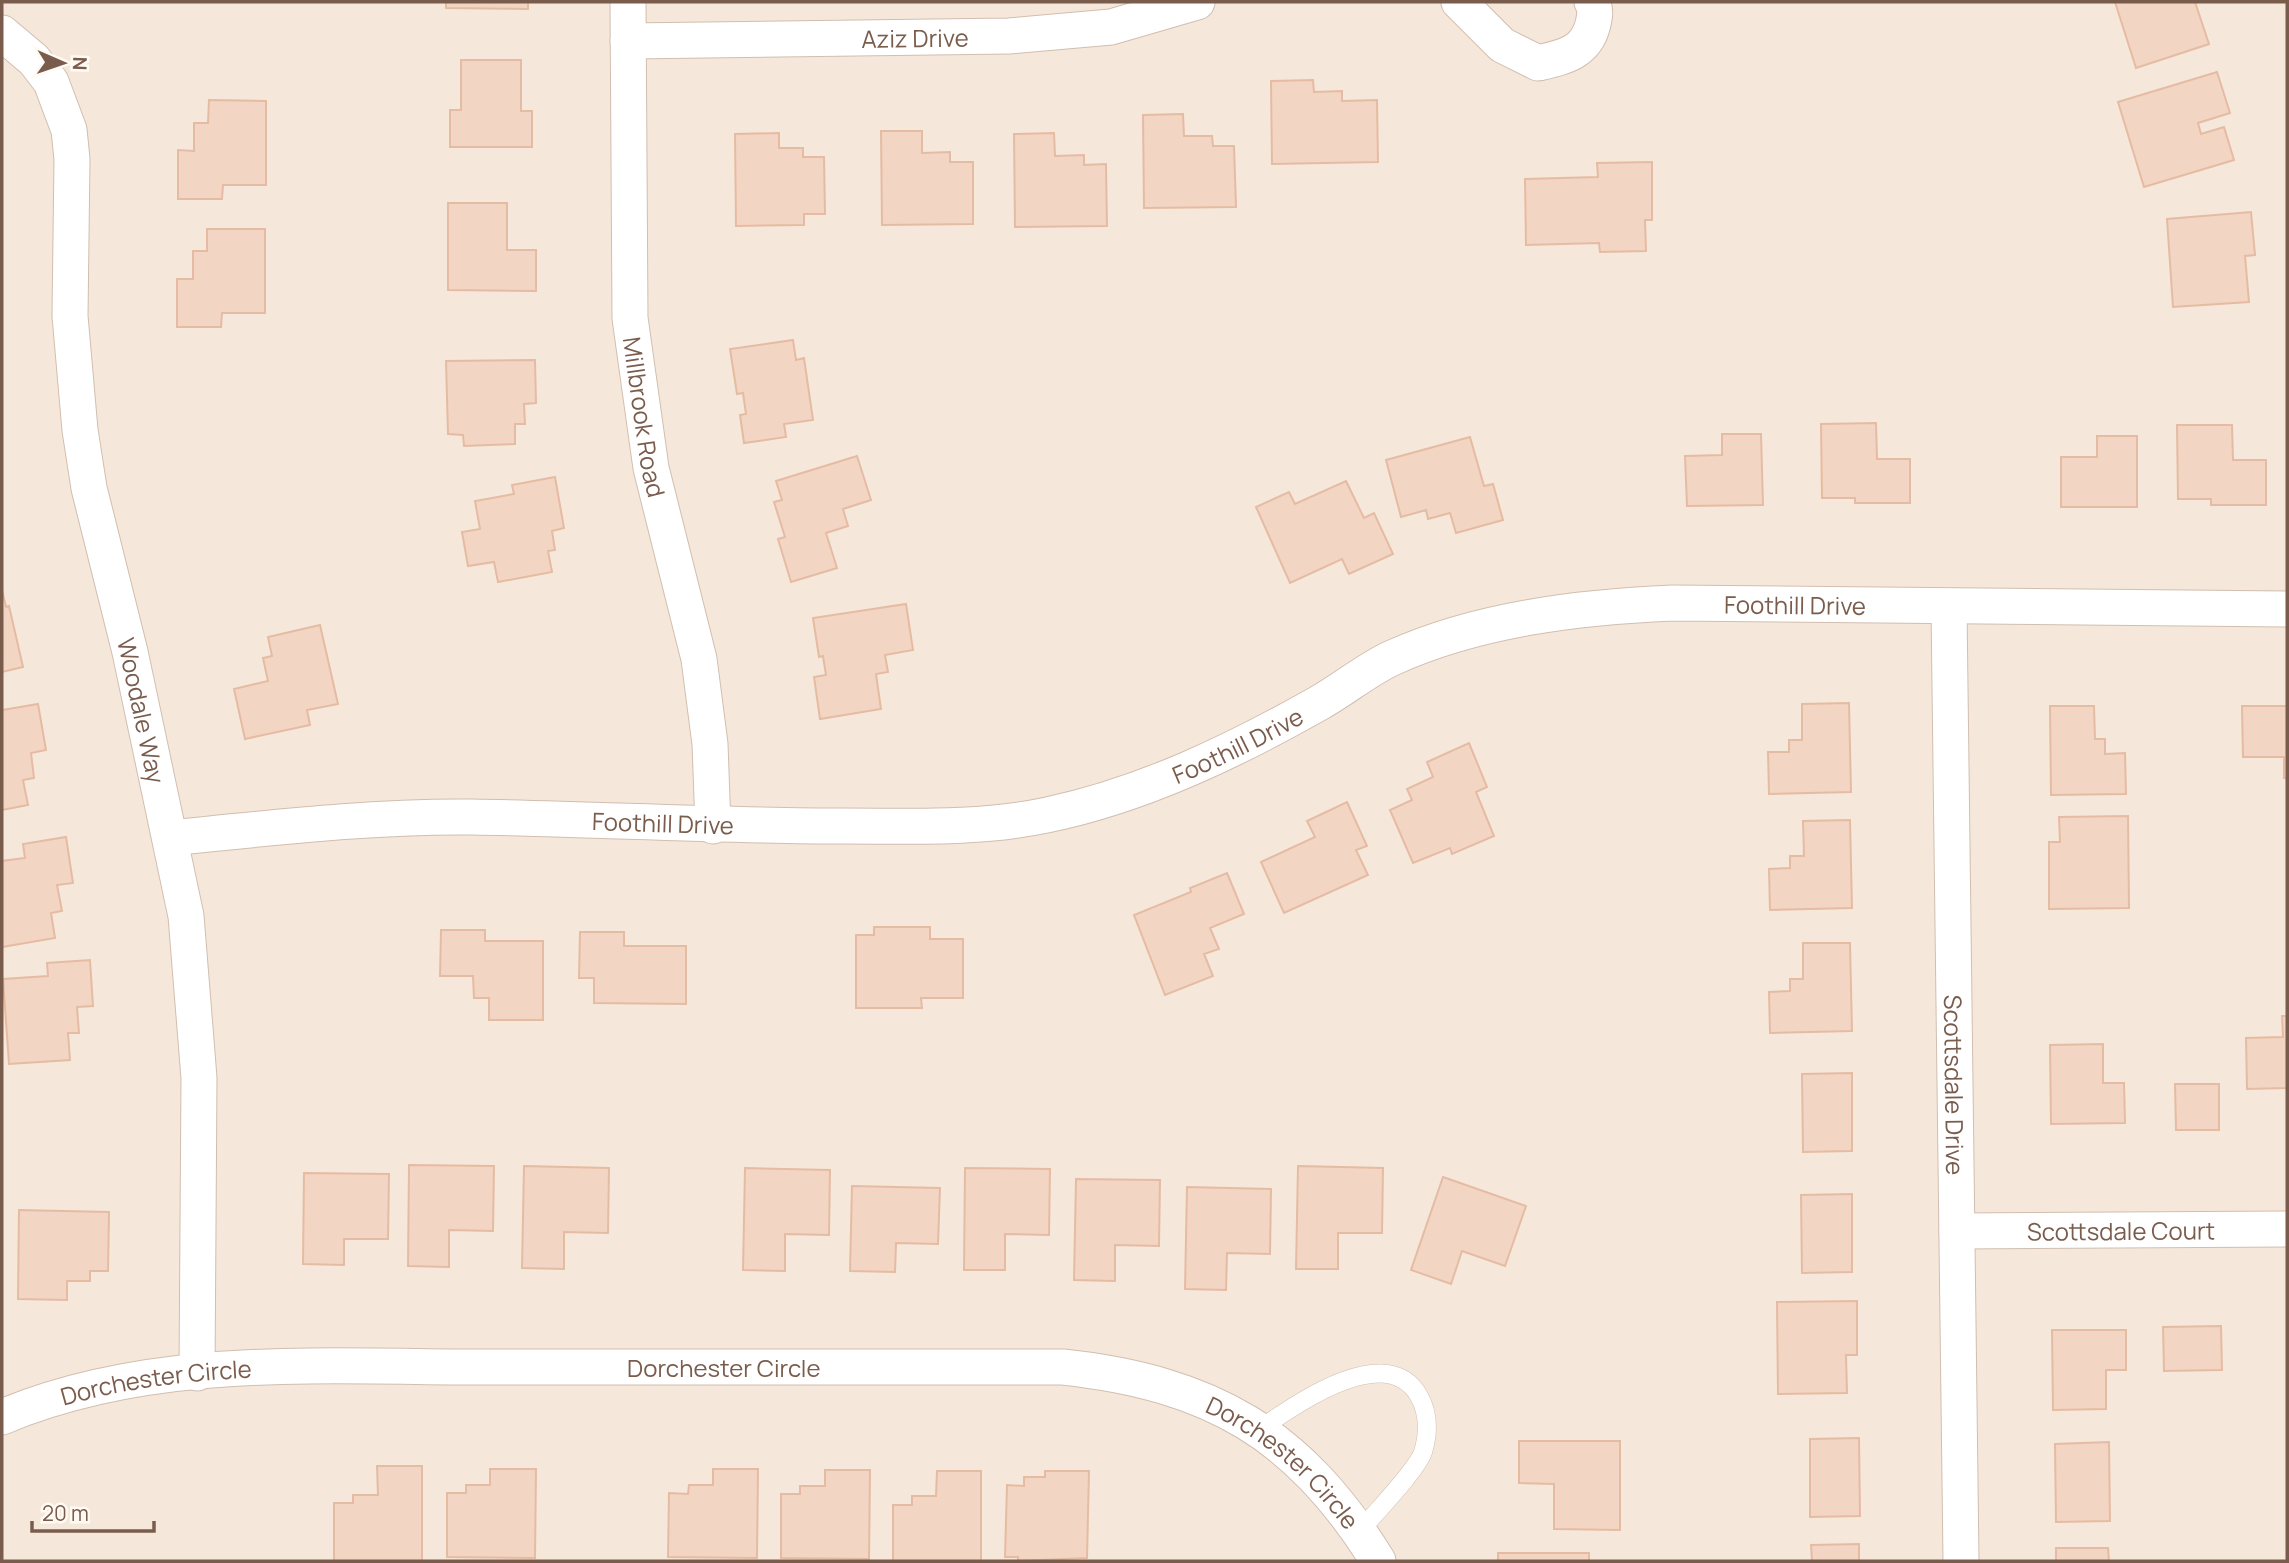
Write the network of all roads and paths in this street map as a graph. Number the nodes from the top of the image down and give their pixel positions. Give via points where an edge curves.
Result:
1 (628, 2) edge
2 (1197, 2) edge
3 (1459, 2) edge
4 (1592, 2) edge
5 (2, 33) edge
6 (628, 41) junction
7 (1949, 607) junction
8 (2287, 609) edge
9 (713, 826) junction
10 (170, 838) junction
11 (2287, 1229) edge
12 (1957, 1231) junction
13 (197, 1373) junction
14 (2, 1417) edge
15 (1260, 1429) junction
16 (1360, 1531) junction
17 (1378, 1561) edge
18 (1961, 1561) edge

1 - 6 street, Millbrook Road
2 - 6 street, Aziz Drive via 1111,27 1009,36
3 - 4 street via 1502,45 1538,63 1572,55 1589,39 1596,10
5 - 10 street, Woodale Way via 34,60 51,82 69,130 69,316 80,430 89,488
6 - 9 street, Millbrook Road via 634,361 652,468 699,659 710,744
7 - 8 street, Foothill Drive
7 - 9 street, Foothill Drive via 1673,603 1582,610 1473,630 1391,659 1319,703 1169,778 1097,803 1032,817 947,825
7 - 12 street, Scottsdale Drive
9 - 10 street, Foothill Drive via 469,817 331,822
10 - 13 street, Woodale Way via 186,916 199,1078
11 - 12 street, Scottsdale Court
12 - 18 street, Scottsdale Drive
13 - 14 street, Dorchester Circle via 127,1379
13 - 15 street, Dorchester Circle via 268,1368 1063,1367 1161,1387 1244,1418
15 - 16 street, Dorchester Circle via 1321,1481
15 - 16 lane via 1301,1401 1360,1374 1385,1374 1406,1381 1428,1414 1422,1455
16 - 17 street, Dorchester Circle

